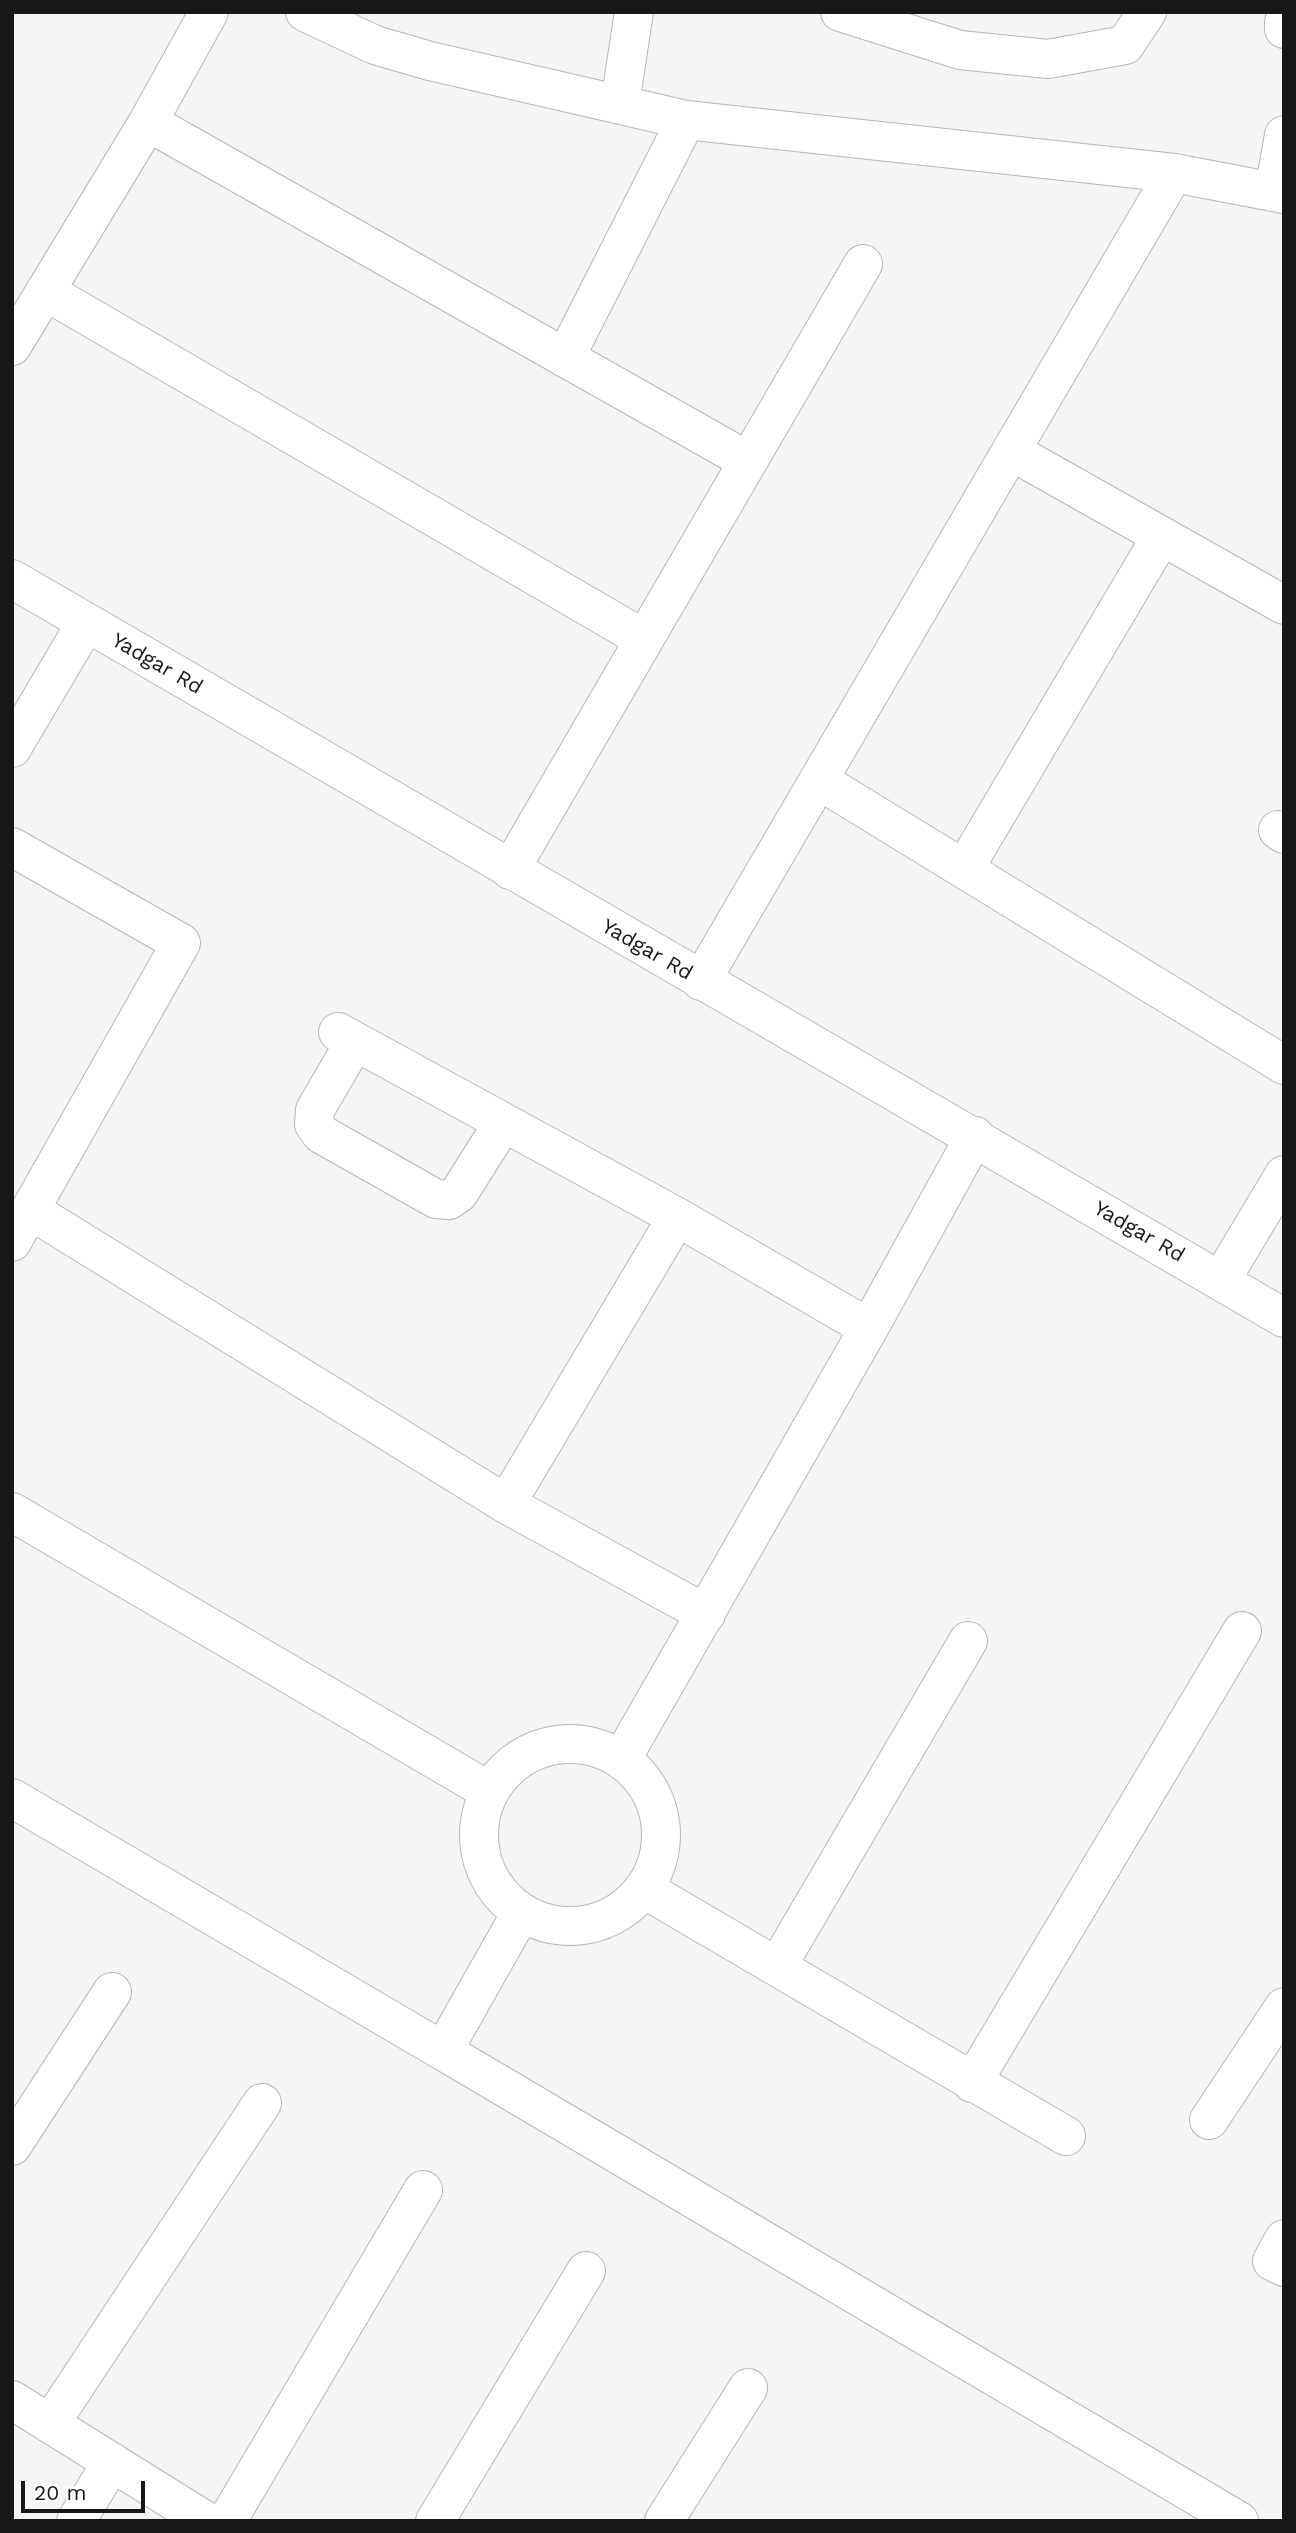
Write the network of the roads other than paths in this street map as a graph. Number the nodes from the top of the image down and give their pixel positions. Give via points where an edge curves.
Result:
1 (209, 12) edge
2 (305, 12) edge
3 (634, 12) edge
4 (841, 12) edge
5 (1147, 12) edge
6 (1284, 22) edge
7 (1284, 29) edge
8 (620, 103) junction
9 (686, 120) junction
10 (148, 122) junction
11 (1284, 135) edge
12 (1174, 173) junction
13 (1279, 193) edge
14 (863, 264) dead end
15 (45, 291) junction
16 (12, 346) edge
17 (565, 358) junction
18 (1011, 451) junction
19 (748, 461) junction
20 (1161, 537) junction
21 (12, 579) edge
22 (1284, 606) edge
23 (86, 623) junction
24 (644, 639) junction
25 (12, 748) edge
26 (820, 780) junction
27 (12, 847) edge
28 (964, 869) junction
29 (510, 870) junction
30 (701, 981) junction
31 (1284, 1065) edge
32 (503, 1123) junction
33 (975, 1136) junction
34 (1284, 1175) edge
35 (677, 1217) junction
36 (21, 1226) edge
37 (1221, 1280) junction
38 (1284, 1318) edge
39 (869, 1328) junction
40 (506, 1504) junction
41 (12, 1512) edge
42 (706, 1614) junction
43 (1242, 1631) dead end
44 (968, 1642) dead end
45 (621, 1760) junction
46 (489, 1791) junction
47 (12, 1798) edge
48 (644, 1889) junction
49 (521, 1913) junction
50 (778, 1965) junction
51 (112, 1992) dead end
52 (1284, 2007) edge
53 (443, 2051) junction
54 (972, 2083) junction
55 (262, 2103) dead end
56 (1209, 2120) dead end
57 (1066, 2136) dead end
58 (12, 2147) edge
59 (423, 2190) dead end
60 (1284, 2239) edge
61 (1284, 2267) edge
62 (586, 2271) dead end
63 (748, 2388) dead end
64 (12, 2400) edge
65 (50, 2424) junction
66 (112, 2462) junction
67 (76, 2521) edge
68 (206, 2521) edge
69 (227, 2521) edge
70 (435, 2521) edge
71 (664, 2521) edge
72 (1239, 2521) edge

1 - 10 street
2 - 8 street via 375,45 430,61
3 - 8 street
4 - 5 street via 960,50 1048,59 1125,46
6 - 7 street
8 - 9 street
9 - 12 street
9 - 17 street
10 - 15 street
10 - 17 street
11 - 13 street
12 - 13 street
12 - 18 street
14 - 19 street
15 - 16 street
15 - 24 street
17 - 19 street
18 - 20 street
18 - 26 street
19 - 24 street
20 - 22 street
20 - 28 street
21 - 23 street, Yadgar Rd
23 - 25 street
23 - 29 street, Yadgar Rd
24 - 29 street
26 - 28 street
26 - 30 street
27 - 36 street via 181,943
28 - 31 street
29 - 30 street, Yadgar Rd
30 - 33 street, Yadgar Rd
32 - 32 street via 460,1193 449,1200 436,1199 321,1134 314,1124 315,1110 346,1037
32 - 35 street
33 - 37 street, Yadgar Rd
33 - 39 street
34 - 37 street
35 - 39 street
35 - 40 street
36 - 40 street
37 - 38 street, Yadgar Rd
39 - 42 street
40 - 42 street
41 - 46 street
42 - 45 street
43 - 54 street
44 - 50 street
45 - 46 street via 594,1746 554,1746 534,1751 508,1768
45 - 48 street via 643,1780 656,1806 662,1834 657,1863
46 - 49 street via 480,1818 479,1845 486,1872 501,1895
47 - 53 street
48 - 49 street via 624,1909 600,1922 574,1927 547,1924
48 - 50 street
49 - 53 street
50 - 54 street
51 - 58 street
52 - 56 street
53 - 72 street
54 - 57 street
55 - 65 street
59 - 69 street
60 - 61 street via 1272,2261
62 - 70 street
63 - 71 street
64 - 65 street
65 - 66 street
66 - 67 street
66 - 68 street

